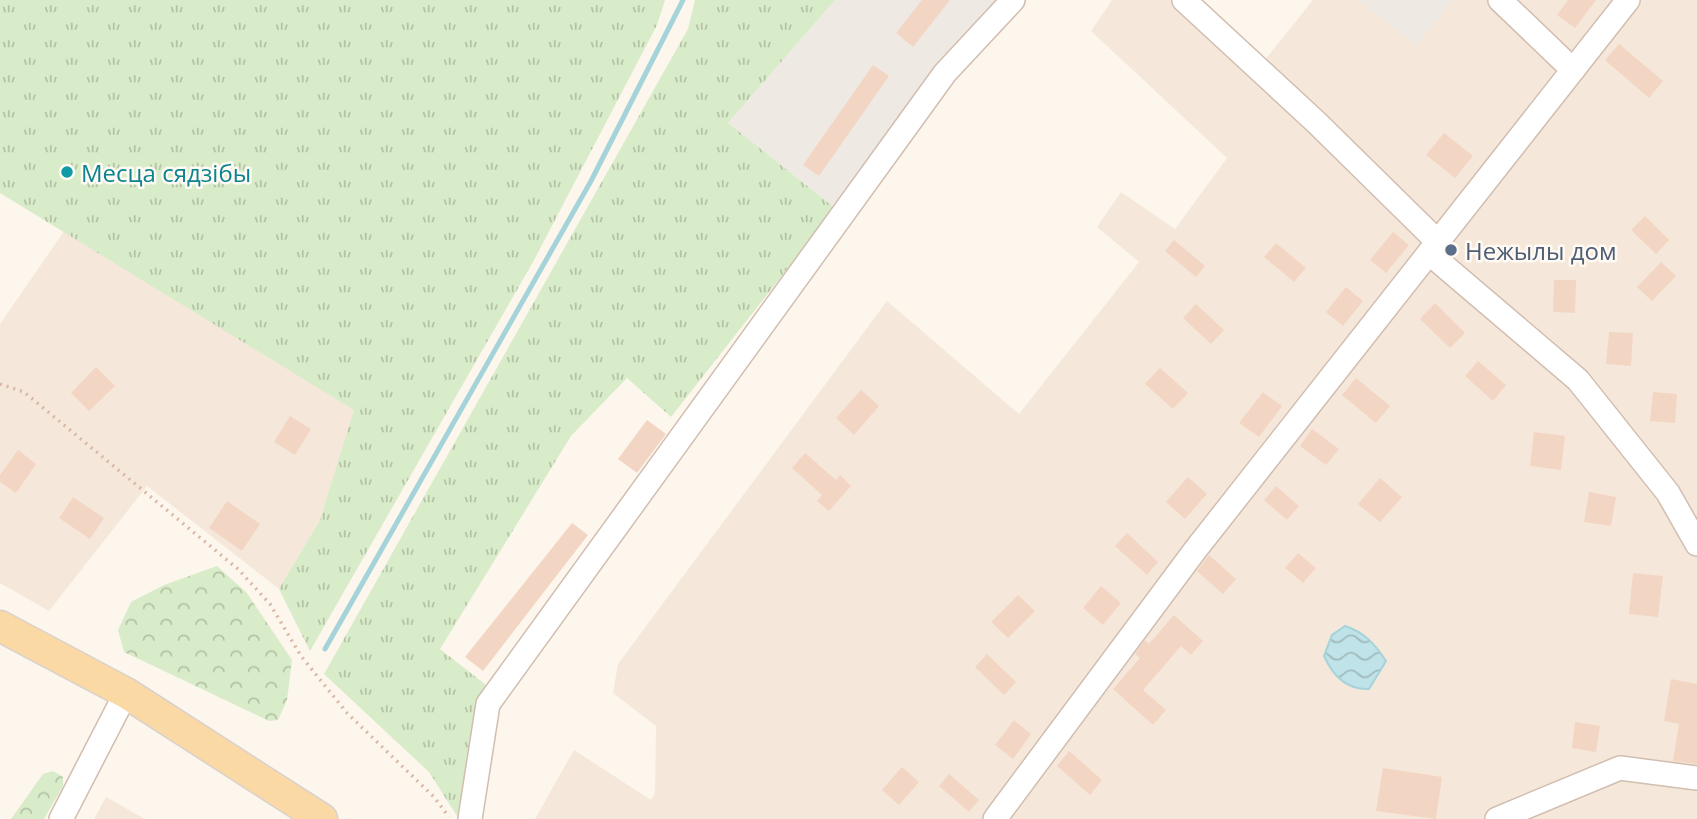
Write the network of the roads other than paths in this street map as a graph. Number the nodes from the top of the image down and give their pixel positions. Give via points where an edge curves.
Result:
1 (1013, 0) edge
2 (1184, 0) edge
3 (1500, 0) edge
4 (1628, 0) edge
5 (1573, 70) junction
6 (1433, 248) junction
7 (1697, 544) edge
8 (0, 626) edge
9 (126, 693) junction
10 (1697, 778) edge
11 (61, 819) edge
12 (322, 819) edge
13 (470, 819) edge
14 (995, 819) edge
15 (1497, 819) edge

1 - 13 street via 945,73 488,704
2 - 6 street via 1317,122
3 - 5 street
4 - 5 street
5 - 6 street
6 - 7 street via 1578,380 1668,493
6 - 14 street via 1196,549
8 - 9 main road
9 - 11 street
9 - 12 main road
10 - 15 street via 1620,768

